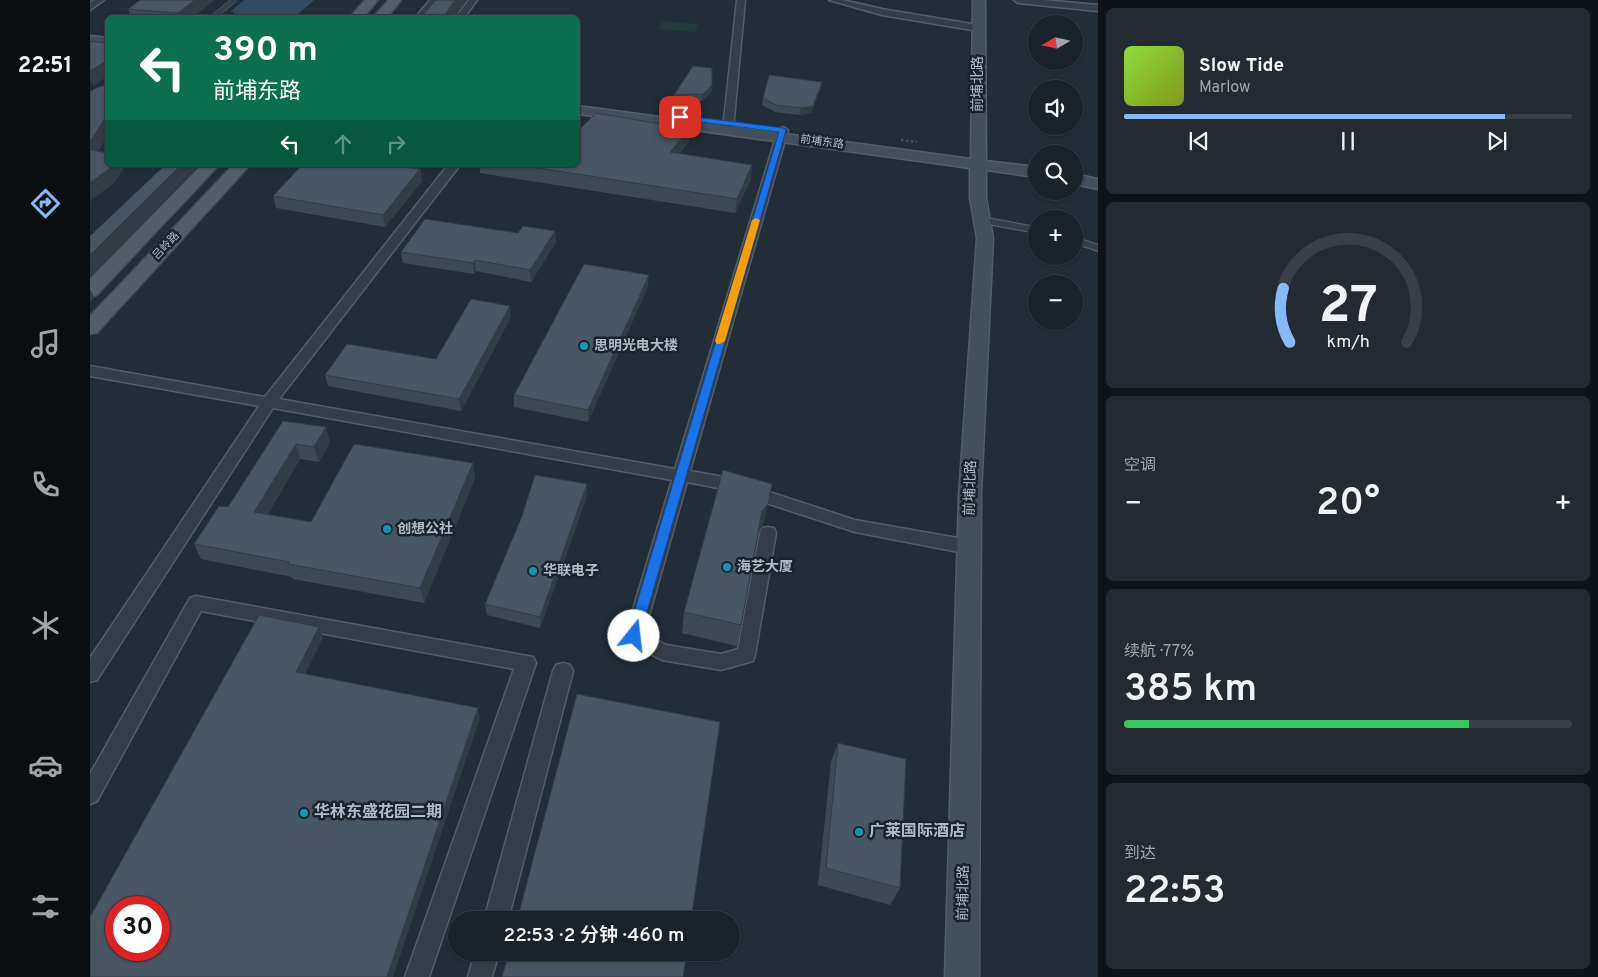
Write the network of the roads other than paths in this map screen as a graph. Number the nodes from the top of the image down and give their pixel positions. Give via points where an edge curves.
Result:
1 (100, 0) edge
2 (234, 0) edge
3 (372, 0) edge
4 (395, 0) edge
5 (435, 0) edge
6 (473, 0) edge
7 (741, 0) edge
8 (833, 0) edge
9 (979, 0) edge
10 (1018, 0) edge
11 (90, 7) edge
12 (1098, 8) edge
13 (216, 15) edge
14 (358, 15) edge
15 (381, 15) edge
16 (422, 15) edge
17 (461, 15) edge
18 (978, 28) junction
19 (90, 40) edge
20 (105, 42) edge
21 (90, 44) edge
22 (105, 46) edge
23 (580, 104) edge
24 (580, 110) edge
25 (729, 126) junction
26 (782, 133) junction
27 (979, 160) junction
28 (1028, 164) edge
29 (209, 167) edge
30 (240, 167) edge
31 (452, 167) edge
32 (1028, 170) edge
33 (1083, 174) edge
34 (1098, 176) edge
35 (1083, 181) edge
36 (1098, 184) edge
37 (982, 220) junction
38 (1028, 229) edge
39 (1083, 243) edge
40 (1098, 248) edge
41 (90, 291) edge
42 (90, 328) edge
43 (90, 370) edge
44 (270, 401) junction
45 (681, 475) junction
46 (768, 533) dead end
47 (969, 548) junction
48 (563, 671) dead end
49 (90, 674) edge
50 (90, 794) edge
51 (498, 911) edge
52 (484, 961) edge
53 (417, 977) edge
54 (480, 977) edge
55 (962, 977) edge

1 - 11 street
2 - 13 lane
3 - 14 main road
4 - 15 main road
5 - 16 street
6 - 17 street
7 - 25 street
8 - 18 street
9 - 18 main road, 前埔北路
10 - 12 street
18 - 27 main road, 前埔北路
19 - 20 main road
21 - 22 main road
23 - 25 main road, 前埔东路
24 - 25 main road, 前埔东路
25 - 26 main road, 前埔东路
26 - 27 main road, 前埔东路
26 - 45 street
27 - 28 main road, 前埔东路
27 - 32 main road, 前埔东路
27 - 37 main road, 前埔北路 via 978,198
29 - 41 main road, 吕岭路
30 - 42 main road, 吕岭路
31 - 44 street
33 - 34 main road
35 - 36 main road
37 - 38 lane
37 - 47 main road, 前埔北路 via 985,238
39 - 40 lane
43 - 44 street
44 - 45 street
44 - 49 street
45 - 46 street via 634,636 662,652 721,662 746,655
45 - 47 street via 724,483 855,526
47 - 55 main road, 前埔北路
48 - 51 street
50 - 53 street via 196,603 526,663
52 - 54 street

